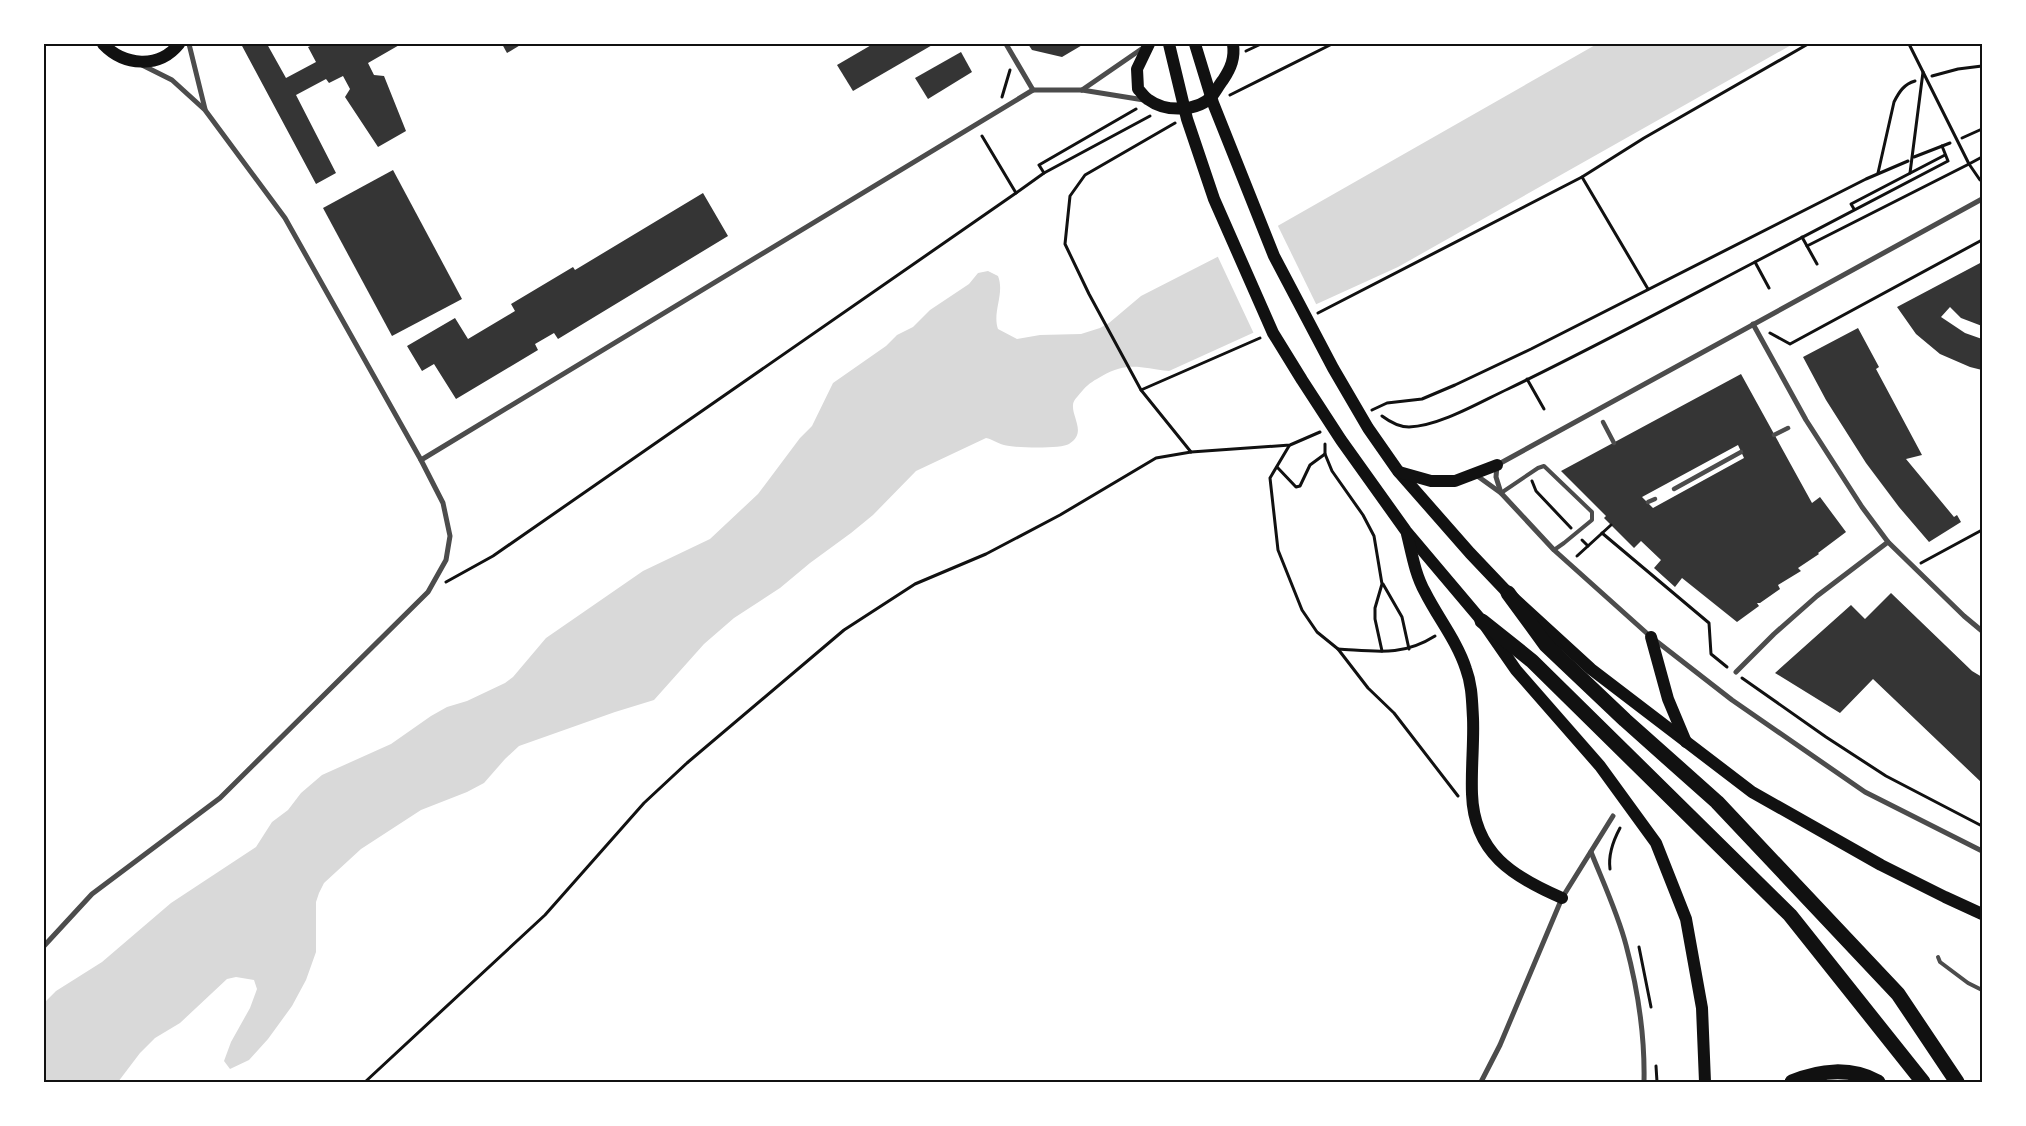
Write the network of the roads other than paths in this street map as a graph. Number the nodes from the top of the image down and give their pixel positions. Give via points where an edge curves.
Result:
1 (103, 44) edge
2 (179, 44) edge
3 (189, 44) edge
4 (1006, 44) edge
5 (1148, 44) edge
6 (1169, 44) edge
7 (1194, 44) edge
8 (1233, 44) edge
9 (135, 62) junction
10 (1033, 90) junction
11 (1082, 90) junction
12 (1149, 100) junction
13 (1213, 104) junction
14 (205, 110) junction
15 (1185, 115) junction
16 (1982, 199) edge
17 (1753, 324) junction
18 (1603, 422) dead end
19 (1788, 428) dead end
20 (1774, 435) dead end
21 (1614, 443) dead end
22 (1741, 452) dead end
23 (421, 460) junction
24 (1497, 465) junction
25 (1398, 471) junction
26 (1474, 473) junction
27 (1674, 489) dead end
28 (1500, 493) junction
29 (1655, 499) dead end
30 (1648, 502) dead end
31 (1406, 532) junction
32 (1888, 542) junction
33 (1554, 550) junction
34 (1508, 593) junction
35 (1482, 621) junction
36 (1982, 631) edge
37 (1651, 637) junction
38 (1736, 673) road end
39 (1688, 744) junction
40 (1613, 816) dead end
41 (1982, 851) edge
42 (1591, 852) junction
43 (1562, 898) junction
44 (1982, 914) edge
45 (44, 946) edge
46 (1938, 957) dead end
47 (1982, 990) edge
48 (1481, 1082) edge
49 (1644, 1082) edge
50 (1705, 1082) edge
51 (1792, 1082) edge
52 (1878, 1082) edge
53 (1923, 1082) edge
54 (1957, 1082) edge

1 - 9 main road via 113,54
2 - 9 main road via 174,51 156,60
3 - 14 street
4 - 10 street
5 - 11 street
5 - 12 main road via 1137,69 1138,89
6 - 15 main road
7 - 13 main road
8 - 13 main road via 1235,55 1230,70
9 - 14 street via 172,80
10 - 11 street
10 - 23 street
11 - 12 street
12 - 15 main road
13 - 15 main road via 1200,104
13 - 25 main road via 1274,256 1333,368
14 - 23 street via 285,218
15 - 31 main road via 1214,199 1274,333 1341,440
16 - 17 street
17 - 24 street
17 - 32 street via 1806,420
18 - 21 street
19 - 20 street
22 - 27 street
23 - 45 street via 443,503 450,536 446,560 428,592 220,798 92,894
24 - 26 main road
24 - 28 street
25 - 26 main road via 1431,481 1455,481
25 - 34 main road
26 - 28 street
28 - 33 street
28 - 33 lane via 1541,466 1547,467 1592,512 1592,520
29 - 30 street
31 - 35 main road
31 - 43 main road via 1415,569 1466,669 1471,688 1474,740 1472,808 1477,828 1486,846 1501,863 1518,876
32 - 36 street
32 - 38 street via 1817,596
33 - 37 street
34 - 39 main road via 1591,669
34 - 54 highway via 1546,645 1717,802 1898,994
35 - 50 main road via 1516,670 1600,766 1656,843 1686,919 1702,1008
35 - 53 highway via 1532,661 1790,915
37 - 39 main road via 1668,698
37 - 41 street via 1732,700 1865,792
39 - 44 main road via 1752,792 1833,839 1944,898
40 - 42 street
42 - 43 street
42 - 49 street via 1626,943 1634,977 1643,1037
43 - 48 street
46 - 47 lane via 1940,962
51 - 52 highway via 1828,1072 1855,1074

